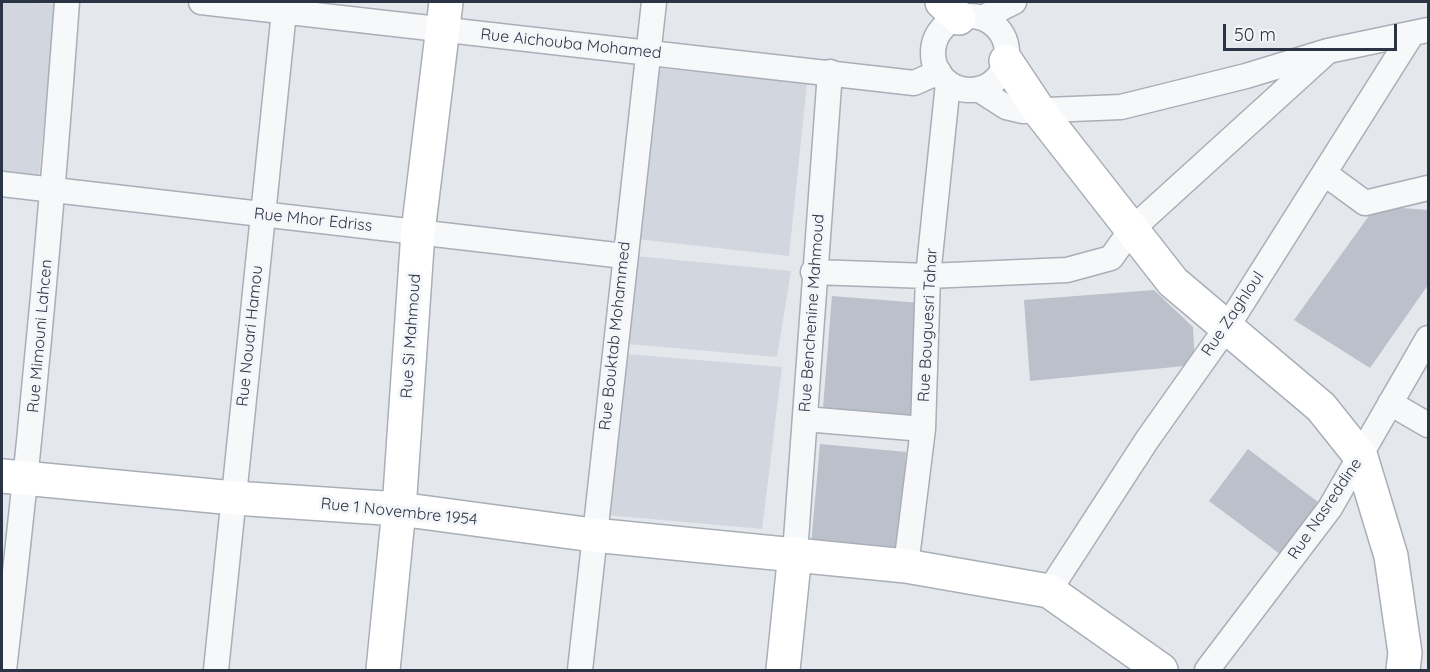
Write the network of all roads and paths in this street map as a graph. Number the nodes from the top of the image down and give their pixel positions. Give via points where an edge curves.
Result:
1 (67, 2) edge
2 (201, 2) edge
3 (654, 2) edge
4 (1014, 2) edge
5 (285, 6) edge
6 (962, 11) edge
7 (445, 16) edge
8 (1420, 32) edge
9 (1328, 51) junction
10 (646, 52) junction
11 (1006, 61) junction
12 (830, 72) junction
13 (944, 78) junction
14 (978, 89) junction
15 (1040, 112) junction
16 (1324, 173) junction
17 (2, 184) edge
18 (1428, 188) edge
19 (54, 189) junction
20 (262, 215) junction
21 (1131, 230) junction
22 (418, 232) junction
23 (624, 256) junction
24 (813, 272) junction
25 (928, 276) junction
26 (1227, 327) junction
27 (1428, 338) edge
28 (1390, 403) junction
29 (805, 419) junction
30 (1428, 426) edge
31 (923, 429) junction
32 (1361, 457) junction
33 (14, 477) edge
34 (234, 498) junction
35 (399, 509) junction
36 (593, 535) junction
37 (795, 553) junction
38 (906, 566) junction
39 (1049, 591) junction
40 (4, 670) edge
41 (216, 670) edge
42 (383, 670) edge
43 (580, 670) edge
44 (783, 670) edge
45 (1161, 670) edge
46 (1207, 670) edge
47 (1403, 670) edge

1 - 19 street, Rue Mimouni Lahcen
2 - 5 street, Rue Aichouba Mohamed
3 - 10 street, Rue Bouktab Mohammed
4 - 6 street
5 - 7 street, Rue Aichouba Mohamed
5 - 20 street, Rue Nouari Hamou
6 - 11 street via 999,30 1005,39
6 - 13 street via 936,40 935,62
7 - 10 street, Rue Aichouba Mohamed
7 - 22 main road, Rue Si Mahmoud
8 - 9 street
8 - 16 street, Rue Zaghloul
9 - 15 street via 1121,107
9 - 21 street
10 - 12 street, Rue Aichouba Mohamed
10 - 23 street, Rue Bouktab Mohammed
11 - 14 street via 993,82
11 - 15 main road
12 - 13 street, Rue Aichouba Mohamed via 914,83
12 - 24 street, Rue Benchenine Mahmoud
13 - 14 street via 957,88
13 - 25 street, Rue Bouguesri Tahar
14 - 15 street via 1006,107
15 - 21 main road
16 - 18 street via 1365,203
16 - 26 street, Rue Zaghloul
17 - 19 street, Rue Mhor Edriss
19 - 20 street, Rue Mhor Edriss
19 - 33 street, Rue Mimouni Lahcen
20 - 22 street, Rue Mhor Edriss
20 - 34 street, Rue Nouari Hamou
21 - 25 street via 1111,258 1067,270
21 - 26 main road via 1173,282
22 - 23 street, Rue Mhor Edriss
22 - 35 main road, Rue Si Mahmoud
23 - 36 street, Rue Bouktab Mohammed
24 - 25 street
24 - 29 street, Rue Benchenine Mahmoud
25 - 31 street, Rue Bouguesri Tahar
26 - 32 main road via 1321,407
26 - 39 street, Rue Zaghloul via 1147,440
27 - 28 street, Rue Nasreddine
28 - 30 street
28 - 32 street, Rue Nasreddine
29 - 31 street
29 - 37 street, Rue Benchenine Mahmoud
31 - 38 street, Rue Bouguesri Tahar
32 - 46 street, Rue Nasreddine via 1330,508
32 - 47 main road via 1391,556 1405,653
33 - 34 main road, Rue 1 Novembre 1954
33 - 40 street, Rue Mimouni Lahcen
34 - 35 main road, Rue 1 Novembre 1954
34 - 41 street, Rue Nouari Hamou
35 - 36 main road, Rue 1 Novembre 1954
35 - 42 main road, Rue Si Mahmoud
36 - 37 main road, Rue 1 Novembre 1954
36 - 43 street, Rue Bouktab Mohammed
37 - 38 main road, Rue 1 Novembre 1954
37 - 44 main road
38 - 39 main road, Rue 1 Novembre 1954
39 - 45 main road

